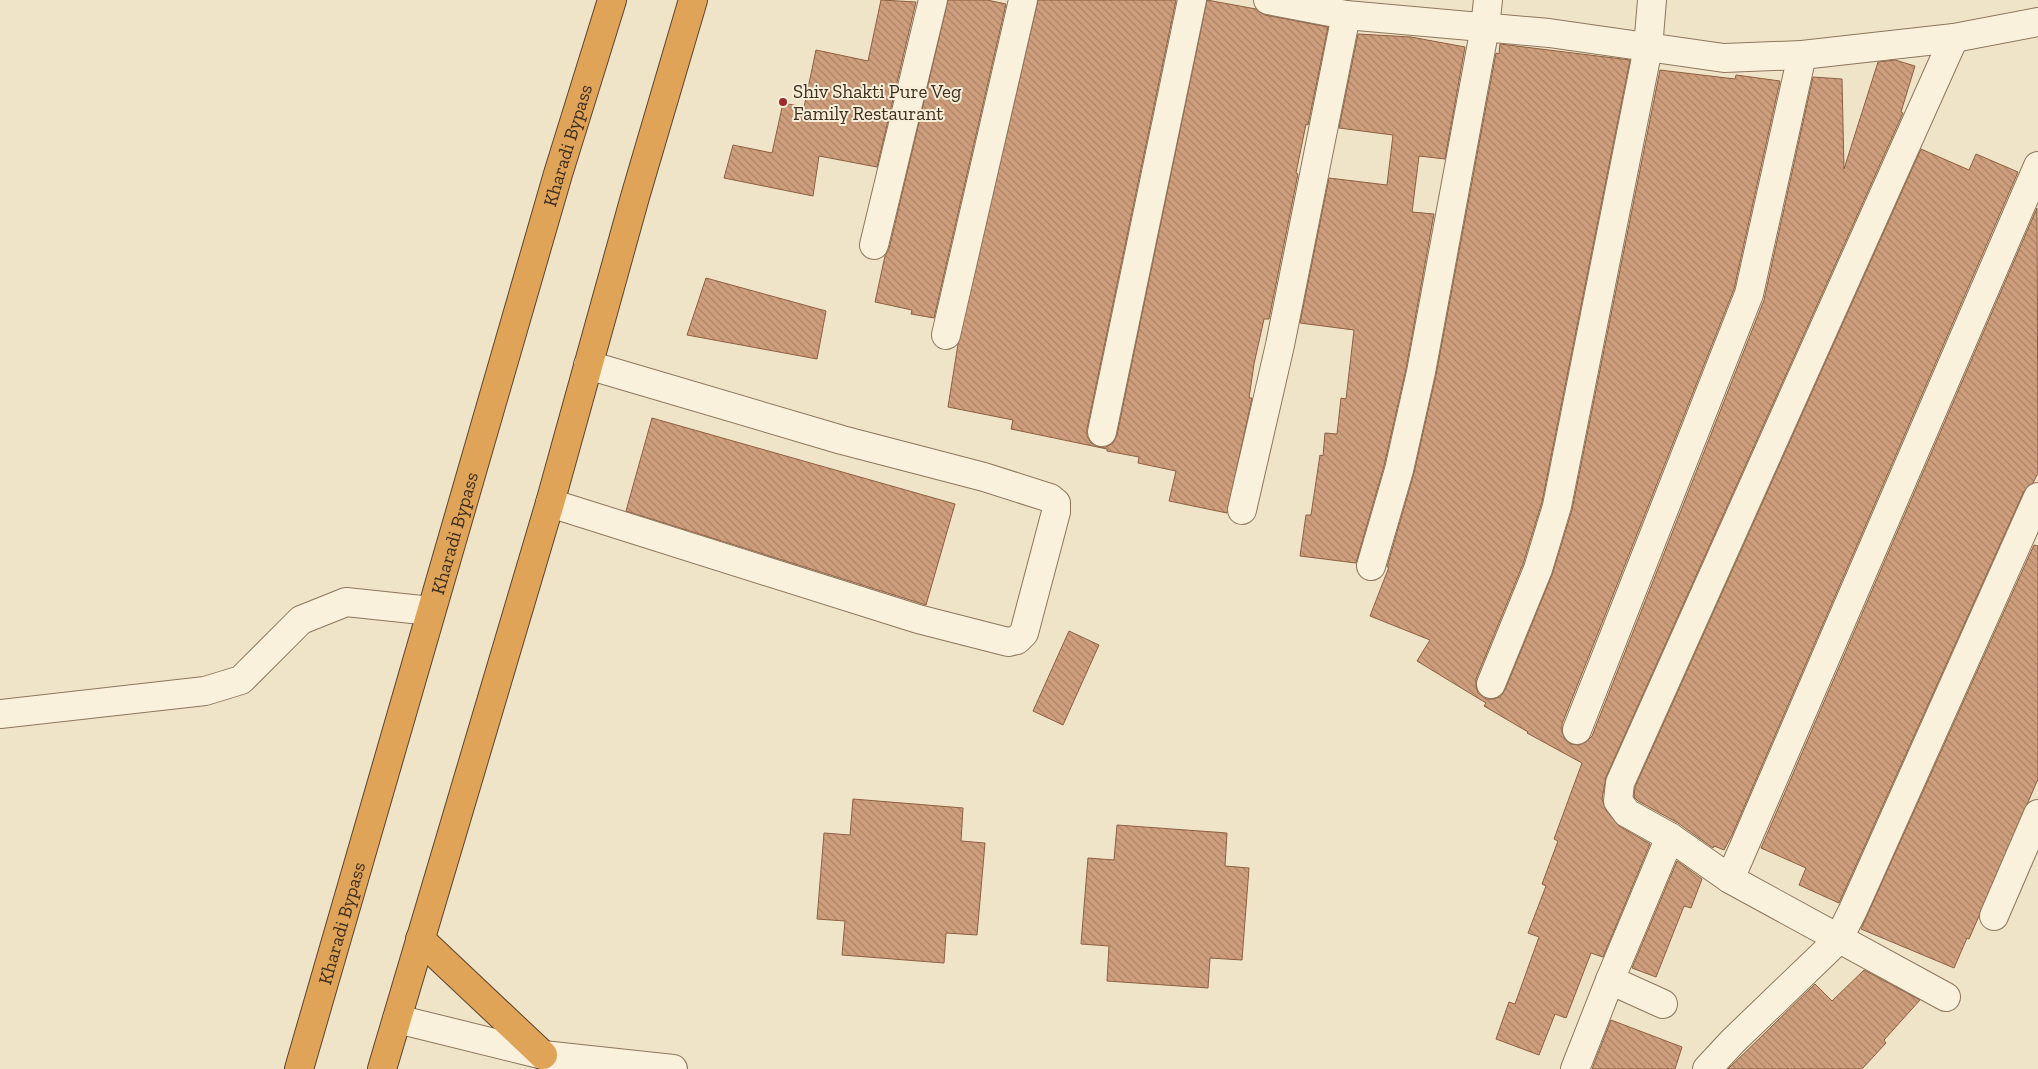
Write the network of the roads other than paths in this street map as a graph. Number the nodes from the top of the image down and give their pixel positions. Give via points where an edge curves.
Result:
1 (612, 0) edge
2 (693, 0) edge
3 (933, 0) edge
4 (1023, 0) edge
5 (1192, 0) edge
6 (1268, 0) edge
7 (1488, 0) edge
8 (1652, 0) edge
9 (1346, 15) junction
10 (2038, 22) edge
11 (1485, 28) junction
12 (1954, 38) junction
13 (1648, 48) junction
14 (1802, 55) junction
15 (2038, 166) edge
16 (874, 245) dead end
17 (946, 335) dead end
18 (588, 366) junction
19 (1102, 432) dead end
20 (2038, 497) edge
21 (550, 503) junction
22 (1242, 510) dead end
23 (1371, 566) dead end
24 (431, 611) junction
25 (1492, 684) dead end
26 (0, 714) edge
27 (1577, 730) dead end
28 (2038, 814) edge
29 (1670, 837) junction
30 (1730, 879) junction
31 (1994, 916) dead end
32 (420, 939) junction
33 (1838, 940) junction
34 (1610, 980) junction
35 (1946, 997) dead end
36 (1663, 1004) dead end
37 (397, 1019) junction
38 (543, 1055) junction
39 (1717, 1066) edge
40 (299, 1069) edge
41 (382, 1069) edge
42 (673, 1069) edge
43 (1574, 1069) edge

1 - 24 highway, Kharadi Bypass
2 - 18 highway
3 - 16 street
4 - 17 street
5 - 19 street
6 - 9 street
7 - 11 street
8 - 13 street
9 - 11 street
9 - 22 street via 1280,345
10 - 12 street
11 - 13 street via 1549,33
11 - 23 street via 1421,372 1399,470
12 - 14 street
12 - 29 street via 1620,783 1618,801 1627,813
13 - 14 street via 1724,58
13 - 25 street via 1557,506 1538,569
14 - 27 street via 1749,294
15 - 30 street
18 - 21 highway
18 - 21 street via 842,440 984,476 1050,498 1056,503 1056,512 1024,633 1017,640 1008,642 918,619
20 - 33 street
21 - 32 highway
24 - 26 street via 346,602 300,620 241,680 205,691
24 - 40 highway, Kharadi Bypass
28 - 31 street
29 - 30 street
29 - 34 street
30 - 33 street
32 - 37 highway
32 - 38 highway
33 - 35 street
33 - 39 street
34 - 36 street
34 - 43 street
37 - 38 street
37 - 41 highway
38 - 42 street

